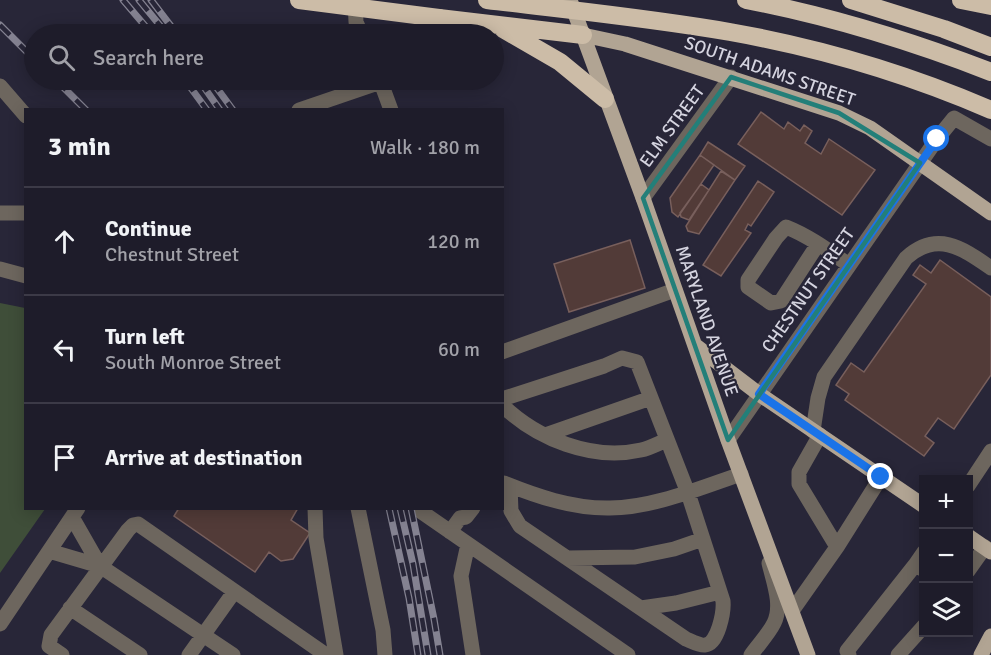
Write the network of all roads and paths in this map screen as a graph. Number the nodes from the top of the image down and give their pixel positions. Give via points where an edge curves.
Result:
1 (299, 0) edge
2 (355, 0) edge
3 (487, 0) edge
4 (570, 0) edge
5 (746, 0) edge
6 (851, 0) edge
7 (961, 0) edge
8 (991, 6) edge
9 (357, 24) edge
10 (482, 24) edge
11 (504, 28) edge
12 (583, 35) junction
13 (530, 37) junction
14 (991, 47) edge
15 (991, 72) edge
16 (731, 77) junction
17 (0, 86) edge
18 (355, 90) edge
19 (383, 90) edge
20 (605, 99) junction
21 (305, 108) edge
22 (390, 108) edge
23 (991, 110) edge
24 (24, 114) edge
25 (991, 139) edge
26 (920, 163) junction
27 (643, 198) junction
28 (0, 213) edge
29 (24, 213) edge
30 (991, 213) edge
31 (818, 244) junction
32 (849, 265) junction
33 (24, 268) edge
34 (991, 268) edge
35 (0, 269) edge
36 (24, 275) edge
37 (675, 290) junction
38 (696, 346) junction
39 (504, 351) edge
40 (759, 394) junction
41 (504, 398) edge
42 (651, 398) junction
43 (504, 407) edge
44 (816, 433) junction
45 (545, 435) junction
46 (667, 440) junction
47 (728, 440) junction
48 (991, 451) edge
49 (741, 474) junction
50 (881, 477) junction
51 (973, 480) edge
52 (506, 484) edge
53 (688, 493) junction
54 (919, 503) edge
55 (315, 510) edge
56 (358, 510) edge
57 (419, 510) edge
58 (471, 510) edge
59 (75, 513) edge
60 (458, 513) edge
61 (759, 519) junction
62 (450, 532) junction
63 (703, 539) junction
64 (973, 539) edge
65 (468, 544) junction
66 (837, 547) junction
67 (988, 550) edge
68 (48, 551) junction
69 (567, 558) junction
70 (919, 565) edge
71 (100, 566) junction
72 (973, 567) edge
73 (234, 592) junction
74 (720, 592) junction
75 (70, 608) junction
76 (641, 608) junction
77 (792, 611) junction
78 (0, 624) edge
79 (919, 632) edge
80 (203, 634) junction
81 (991, 636) edge
82 (62, 655) edge
83 (140, 655) edge
84 (189, 655) edge
85 (233, 655) edge
86 (326, 655) edge
87 (336, 655) edge
88 (385, 655) edge
89 (473, 655) edge
90 (628, 655) edge
91 (751, 655) edge
92 (808, 655) edge
93 (849, 655) edge
94 (898, 655) edge
95 (981, 655) edge

1 - 10 highway, bridge
2 - 9 street
3 - 23 highway, bridge via 649,19 780,42 878,68
4 - 12 main road, MARYLAND AVENUE
5 - 15 highway via 857,26
6 - 14 highway
7 - 8 highway
11 - 13 highway, bridge
12 - 13 highway
12 - 16 main road, SOUTH ADAMS STREET
12 - 20 main road, MARYLAND AVENUE
13 - 20 highway
16 - 26 main road, SOUTH ADAMS STREET via 839,113 870,128
16 - 27 street, ELM STREET
17 - 24 street
18 - 21 street
19 - 22 street
20 - 27 main road, MARYLAND AVENUE
25 - 26 street, CHESTNUT STREET via 954,118
26 - 30 main road, SOUTH ADAMS STREET
26 - 32 street, CHESTNUT STREET
27 - 37 main road, MARYLAND AVENUE
28 - 29 street
31 - 31 street via 786,227 748,280 748,287 771,303 781,302
31 - 32 street
32 - 40 street, CHESTNUT STREET
33 - 35 street
34 - 44 street via 951,245 934,244 912,252 824,377
35 - 36 street
37 - 38 main road, MARYLAND AVENUE
37 - 39 street
38 - 40 main road
38 - 47 main road, MARYLAND AVENUE
40 - 44 main road
40 - 47 street, CHESTNUT STREET
41 - 42 street via 622,358 638,362
42 - 45 street
42 - 46 street
43 - 45 street
44 - 50 main road
44 - 66 street via 799,472 799,484
45 - 46 street via 598,453 640,450
46 - 53 street
47 - 49 main road, MARYLAND AVENUE
48 - 51 street
49 - 53 street
49 - 61 main road, MARYLAND AVENUE
50 - 54 main road
50 - 66 street
52 - 53 street via 577,506 608,508
52 - 69 street via 511,511 520,526
53 - 63 street
55 - 87 street via 315,538
56 - 88 street
57 - 62 street
58 - 60 street via 466,517
59 - 68 street
59 - 71 street
60 - 62 street
61 - 77 main road, MARYLAND AVENUE
61 - 91 street via 778,604 774,623
62 - 65 street
63 - 69 street via 635,557
63 - 74 street
64 - 67 main road
65 - 89 street via 461,576
65 - 90 street
66 - 77 street
67 - 72 street
68 - 71 street
68 - 78 street
69 - 76 street
70 - 93 street via 847,651
71 - 73 street via 128,530 138,524
71 - 75 street
71 - 80 street
73 - 80 street
73 - 86 street
74 - 76 street
74 - 76 street via 724,613 708,645 686,639
75 - 82 street via 49,641
75 - 83 street
77 - 92 main road, MARYLAND AVENUE
79 - 94 street
80 - 84 street
80 - 85 street
81 - 95 main road

